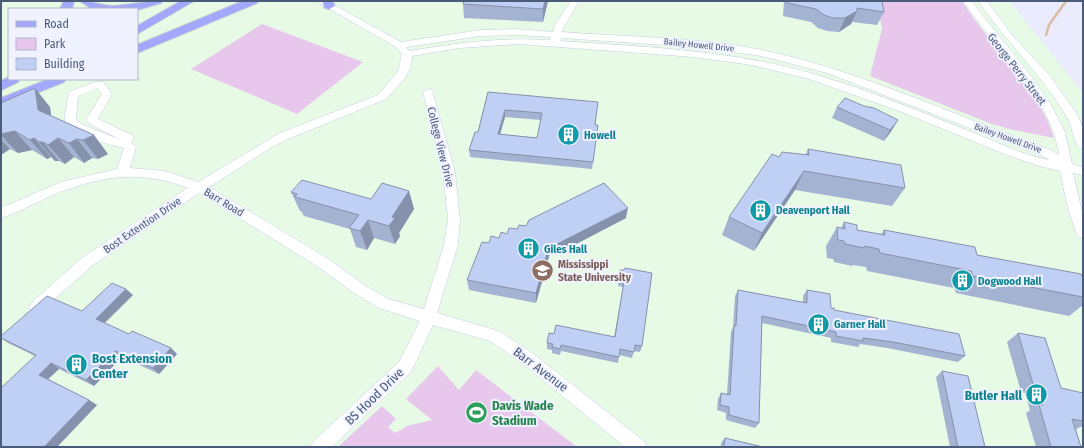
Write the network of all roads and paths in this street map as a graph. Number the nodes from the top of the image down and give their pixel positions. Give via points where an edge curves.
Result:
1 (85, 1) edge
2 (157, 1) edge
3 (164, 1) edge
4 (189, 1) edge
5 (253, 1) edge
6 (575, 1) edge
7 (967, 1) edge
8 (982, 1) edge
9 (325, 3) edge
10 (104, 8) edge
11 (122, 8) edge
12 (138, 15) edge
13 (138, 30) edge
14 (556, 38) junction
15 (138, 49) edge
16 (403, 50) junction
17 (12, 80) edge
18 (45, 80) edge
19 (57, 80) edge
20 (1, 86) edge
21 (428, 92) dead end
22 (1, 102) edge
23 (92, 120) junction
24 (79, 128) junction
25 (125, 143) junction
26 (1083, 145) edge
27 (1066, 167) junction
28 (1083, 171) edge
29 (122, 173) junction
30 (199, 187) junction
31 (1, 213) edge
32 (1083, 233) edge
33 (24, 318) edge
34 (429, 318) junction
35 (320, 447) edge
36 (638, 447) edge

1 - 10 main road
2 - 11 main road
3 - 12 main road
4 - 13 main road
5 - 15 main road
6 - 14 street
7 - 27 street, George Perry Street via 979,20 1045,102 1064,145
8 - 26 street, George Perry Street via 1009,37 1047,79 1074,119
9 - 16 street
14 - 16 street, Bailey Howell Drive
14 - 27 street, Bailey Howell Drive via 726,57 778,67 847,88 1043,163
16 - 30 street, Bost Extention Drive via 405,67 392,89 382,97 284,136
17 - 20 main road
18 - 22 main road
19 - 22 main road
21 - 34 street, College View Drive via 449,172 454,219 451,245
23 - 24 street
23 - 24 street via 107,94 100,84 73,94 70,119
23 - 25 street via 128,138
24 - 25 street via 118,144
25 - 29 street via 131,149
27 - 28 street, Bailey Howell Drive
27 - 32 street, George Perry Street
29 - 30 street, Barr Road via 165,175
29 - 31 street, Barr Road via 75,182
30 - 33 street, Bost Extention Drive via 88,262
30 - 34 street, Barr Road via 322,262 372,297
34 - 35 street, BS Hood Drive via 405,366
34 - 36 street, Barr Avenue via 494,336 516,350

